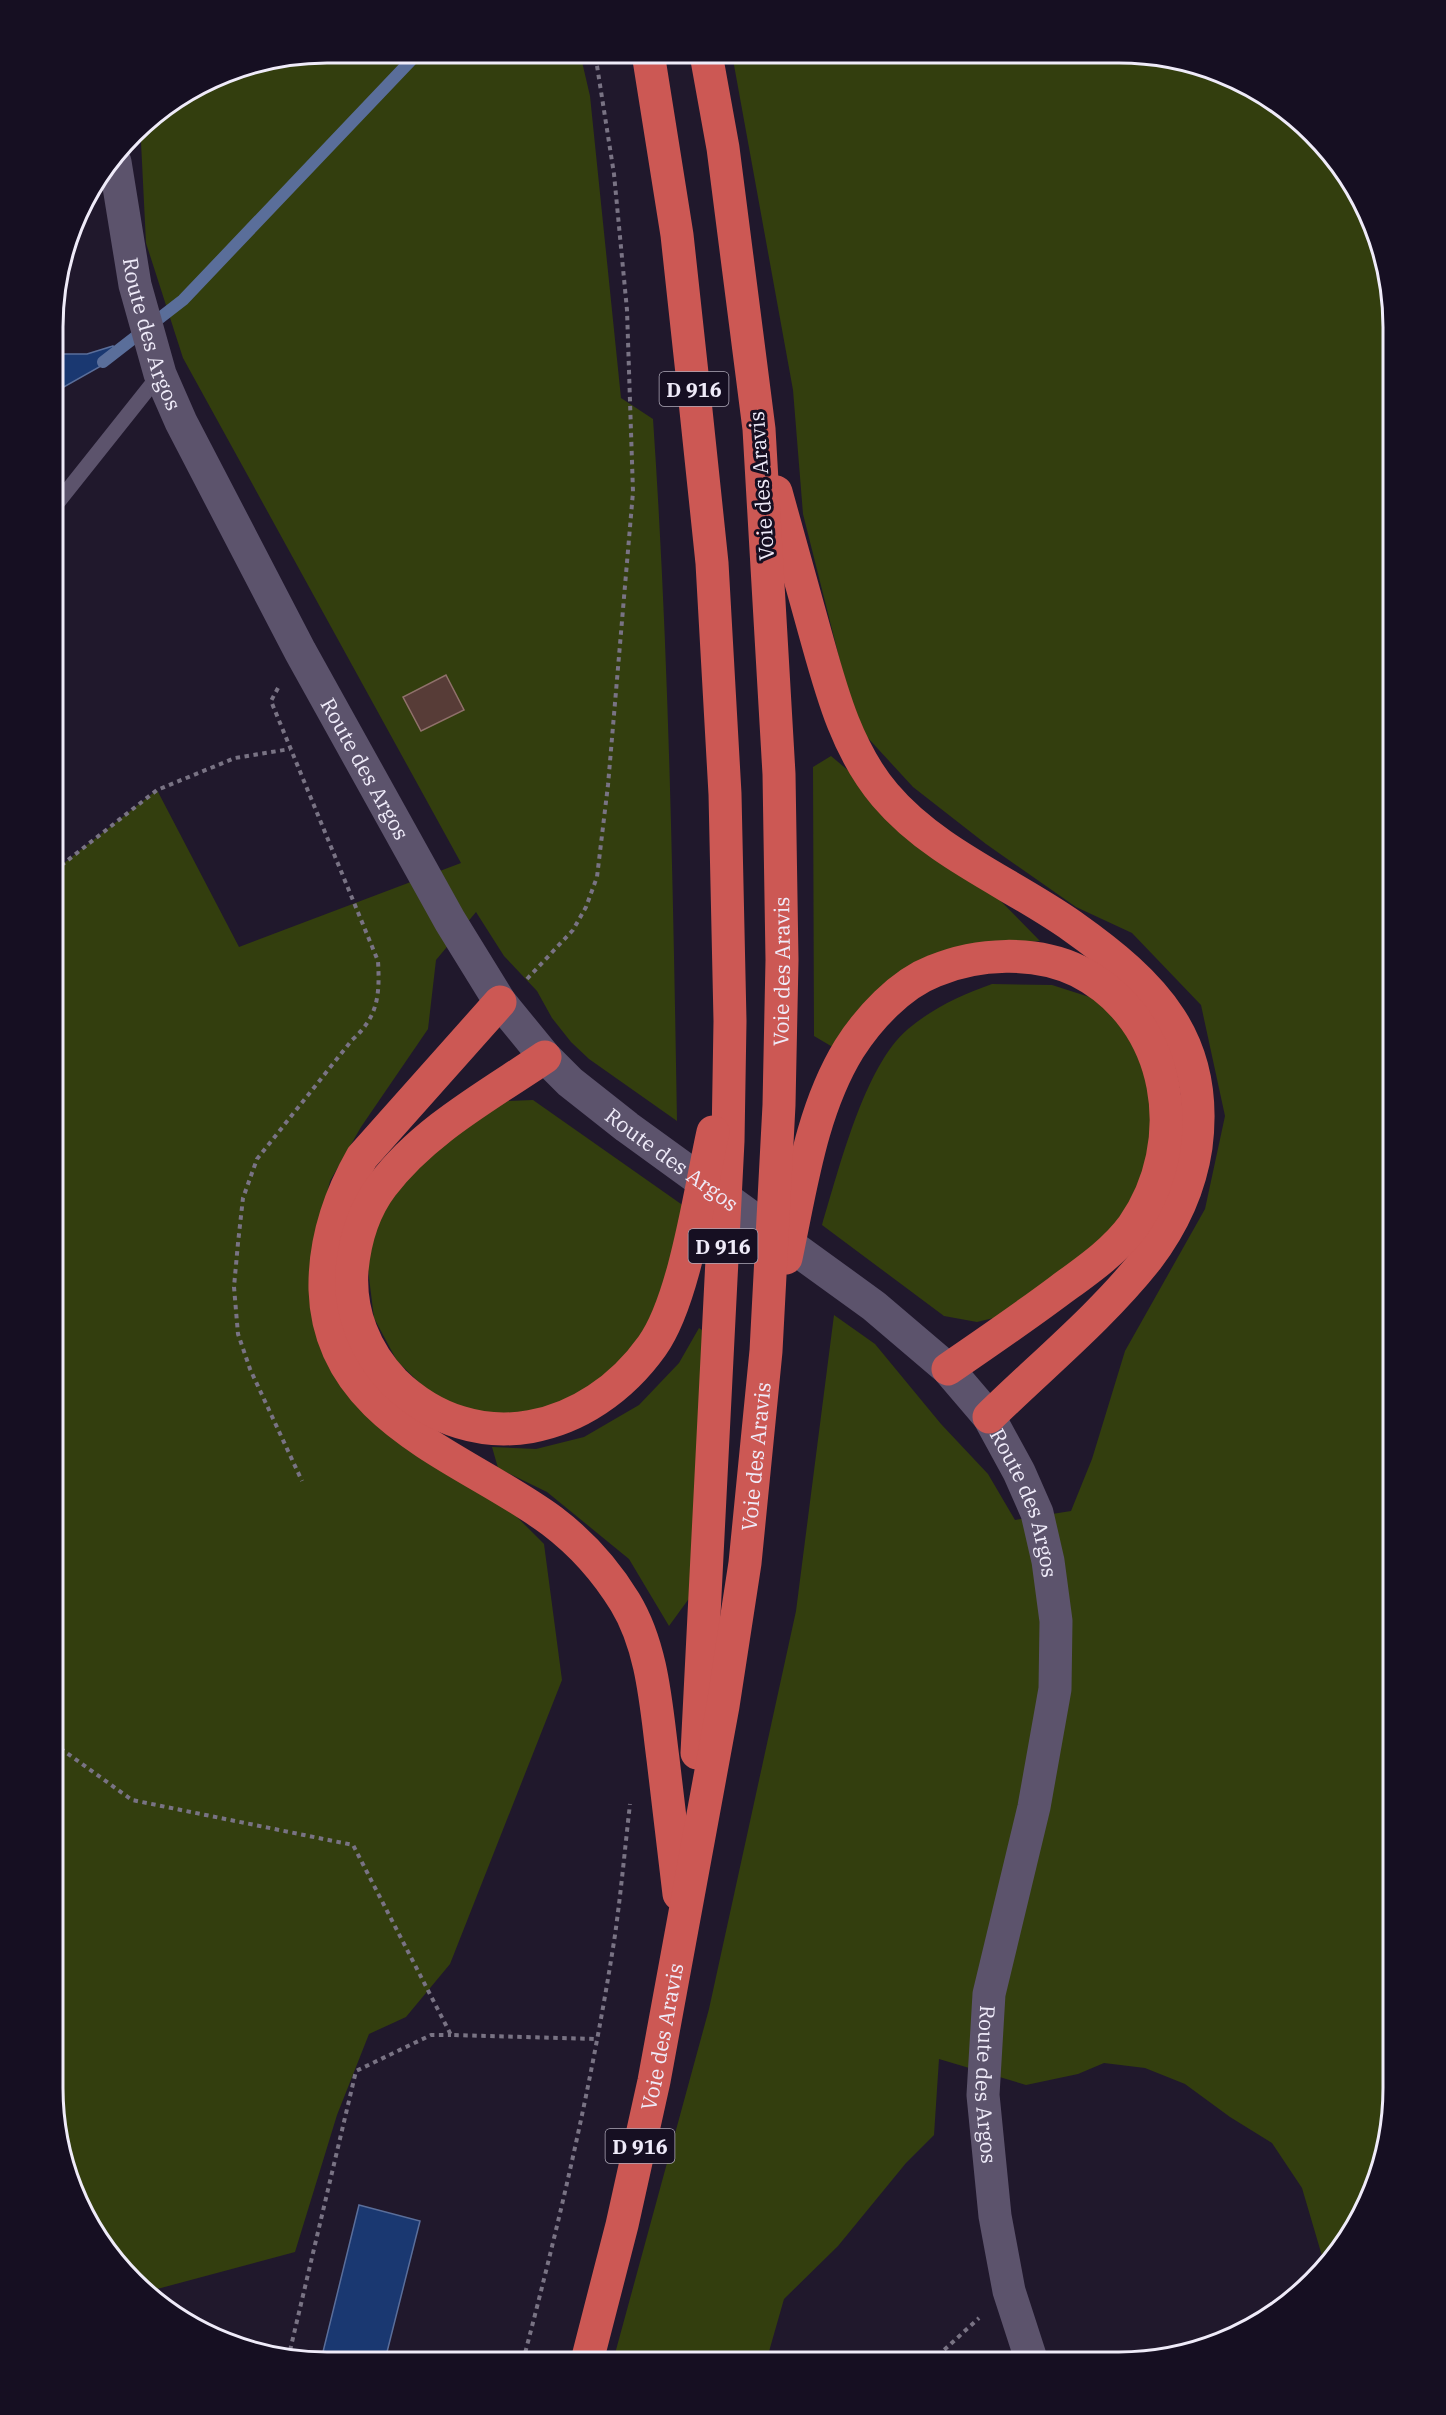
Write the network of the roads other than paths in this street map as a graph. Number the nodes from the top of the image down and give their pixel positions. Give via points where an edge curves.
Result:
1 (650, 63) edge
2 (708, 63) edge
3 (116, 168) edge
4 (160, 374) junction
5 (759, 429) junction
6 (63, 496) edge
7 (500, 1002) junction
8 (730, 1021) junction
9 (545, 1057) junction
10 (766, 1351) junction
11 (948, 1369) junction
12 (988, 1417) junction
13 (690, 1887) junction
14 (683, 1930) junction
15 (588, 2352) edge
16 (1029, 2352) edge

1 - 8 highway, Voie des Aravis / D 916 via 677,235 712,564 725,794
2 - 5 highway, Voie des Aravis / D 916 via 723,148
3 - 4 street, Route des Argos via 135,285
4 - 6 lane
4 - 7 street, Route des Argos via 300,651 450,921
5 - 10 highway, Voie des Aravis / D 916 via 779,774 782,960
5 - 12 highway via 830,687 843,724 868,773 885,796 935,839 1069,924 1140,981 1183,1039 1196,1076 1200,1103 1194,1159 1186,1190 1163,1236 1103,1306
7 - 9 street, Route des Argos
7 - 14 highway via 362,1157 348,1181 336,1210 325,1270 330,1328 349,1370 374,1402 456,1464 560,1527 594,1560 625,1602 640,1633 653,1683
8 - 9 highway via 714,1129 687,1251 670,1308 654,1344 611,1391 576,1414 521,1429 485,1428 456,1421 425,1406 396,1384 373,1355 353,1302 355,1245 370,1204 405,1160 460,1113
8 - 13 highway, Voie des Aravis / D 916 via 728,1141
9 - 11 street, Route des Argos via 627,1127 874,1306
10 - 11 highway via 818,1121 836,1075 862,1030 900,993 933,971 992,957 1055,963 1097,983 1117,1000 1144,1036 1163,1078 1167,1101 1164,1153 1148,1200 1122,1239 1096,1263
10 - 13 highway, Voie des Aravis / D 916 via 745,1563
11 - 12 street, Route des Argos
12 - 16 street, Route des Argos via 1037,1513 1056,1621 1055,1689 1046,1751 989,1994 984,2043 985,2117 995,2216 1009,2292
13 - 14 highway, Voie des Aravis / D 916
14 - 15 highway, Voie des Aravis / D 916 via 625,2214

